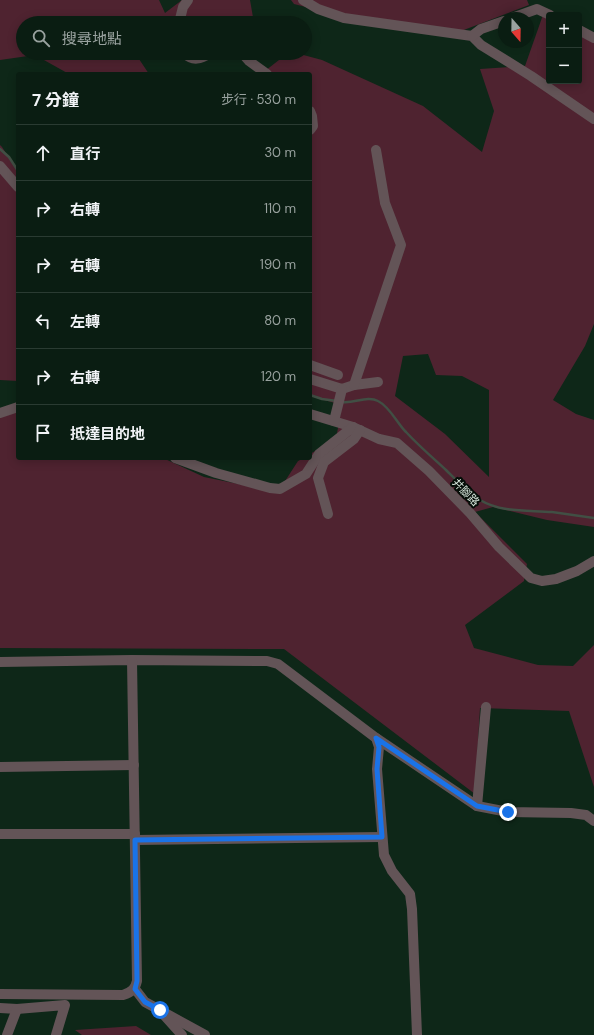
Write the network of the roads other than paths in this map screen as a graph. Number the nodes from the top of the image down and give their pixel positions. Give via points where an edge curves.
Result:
1 (188, 0) edge
2 (303, 0) edge
3 (529, 12) edge
4 (546, 13) edge
5 (181, 16) edge
6 (498, 23) edge
7 (582, 32) edge
8 (472, 36) junction
9 (594, 38) edge
10 (248, 60) edge
11 (264, 72) edge
12 (312, 116) edge
13 (594, 119) edge
14 (312, 127) edge
15 (376, 150) dead end
16 (0, 166) edge
17 (16, 185) edge
18 (312, 366) edge
19 (338, 376) dead end
20 (312, 379) edge
21 (378, 382) dead end
22 (354, 385) junction
23 (342, 389) junction
24 (16, 408) edge
25 (0, 413) edge
26 (312, 415) edge
27 (334, 421) junction
28 (356, 429) junction
29 (180, 460) edge
30 (328, 514) dead end
31 (594, 561) edge
32 (132, 660) junction
33 (0, 662) edge
34 (486, 707) dead end
35 (376, 738) junction
36 (134, 765) junction
37 (0, 767) edge
38 (477, 806) junction
39 (594, 821) edge
40 (0, 834) edge
41 (135, 837) junction
42 (382, 837) junction
43 (135, 989) junction
44 (0, 994) edge
45 (0, 1008) edge
46 (17, 1009) junction
47 (160, 1010) junction
48 (8, 1035) edge
49 (56, 1035) edge
50 (182, 1035) edge
51 (205, 1035) edge
52 (417, 1035) edge

1 - 5 street
2 - 8 street via 318,9 344,18
3 - 4 street via 537,9
6 - 8 street via 481,29
7 - 9 street
8 - 13 street via 481,45
10 - 11 street
12 - 14 street
15 - 22 street via 385,203 401,245
16 - 17 street
18 - 19 street
20 - 23 street
21 - 22 street
22 - 23 street
23 - 27 street
24 - 25 street
26 - 27 street, 井腳路
27 - 28 street, 井腳路
28 - 29 street via 319,454 306,474 280,490 216,473
28 - 30 street via 354,439 324,462 318,478
28 - 31 street, 井腳路 via 379,439 397,443 429,471 531,578 542,581 556,579
32 - 33 street
32 - 35 street via 267,661 278,664
32 - 36 street
34 - 38 street
35 - 38 street
35 - 42 street via 379,747 377,769
36 - 37 street
36 - 41 street
38 - 39 street via 508,812 571,813 586,815
40 - 41 street
41 - 42 street
41 - 43 street
42 - 52 street via 384,855 392,871 410,894
43 - 44 street via 123,995
43 - 47 street via 145,1002
45 - 46 street
46 - 48 street
46 - 49 street via 65,1005
47 - 50 street
47 - 51 street

